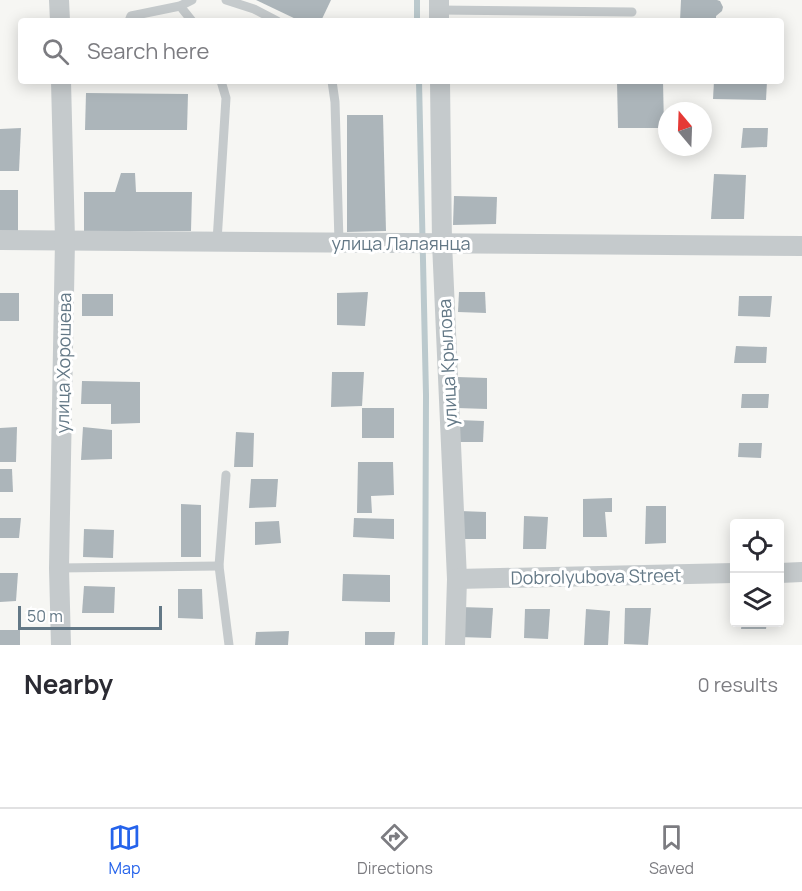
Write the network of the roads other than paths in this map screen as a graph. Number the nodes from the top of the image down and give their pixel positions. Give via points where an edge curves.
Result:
1 (59, 0) edge
2 (192, 0) edge
3 (226, 0) edge
4 (180, 6) junction
5 (439, 10) edge
6 (632, 12) dead end
7 (60, 18) edge
8 (130, 18) edge
9 (190, 18) edge
10 (272, 18) edge
11 (61, 84) edge
12 (222, 84) edge
13 (332, 84) edge
14 (440, 84) edge
15 (0, 240) edge
16 (65, 240) junction
17 (217, 241) junction
18 (339, 242) junction
19 (442, 243) junction
20 (802, 246) edge
21 (226, 475) dead end
22 (219, 566) junction
23 (59, 568) junction
24 (802, 572) edge
25 (730, 573) edge
26 (784, 573) edge
27 (457, 579) junction
28 (61, 645) edge
29 (229, 645) edge
30 (455, 645) edge

1 - 7 street
2 - 4 lane
3 - 10 lane
4 - 8 lane
4 - 9 lane
5 - 6 lane
11 - 16 street, улица Хорошева
12 - 17 lane via 226,98
13 - 18 lane
14 - 19 street, улица Крылова
15 - 16 street, улица Лалаянца
16 - 17 street, улица Лалаянца
16 - 23 street, улица Хорошева
17 - 18 street, улица Лалаянца
18 - 19 street, улица Лалаянца
19 - 20 street, улица Лалаянца
19 - 27 street, улица Крылова
21 - 22 lane
22 - 23 lane
22 - 29 lane
23 - 28 street, улица Хорошева
24 - 26 street
25 - 27 street, Dobrolyubova Street
27 - 30 street, улица Крылова

